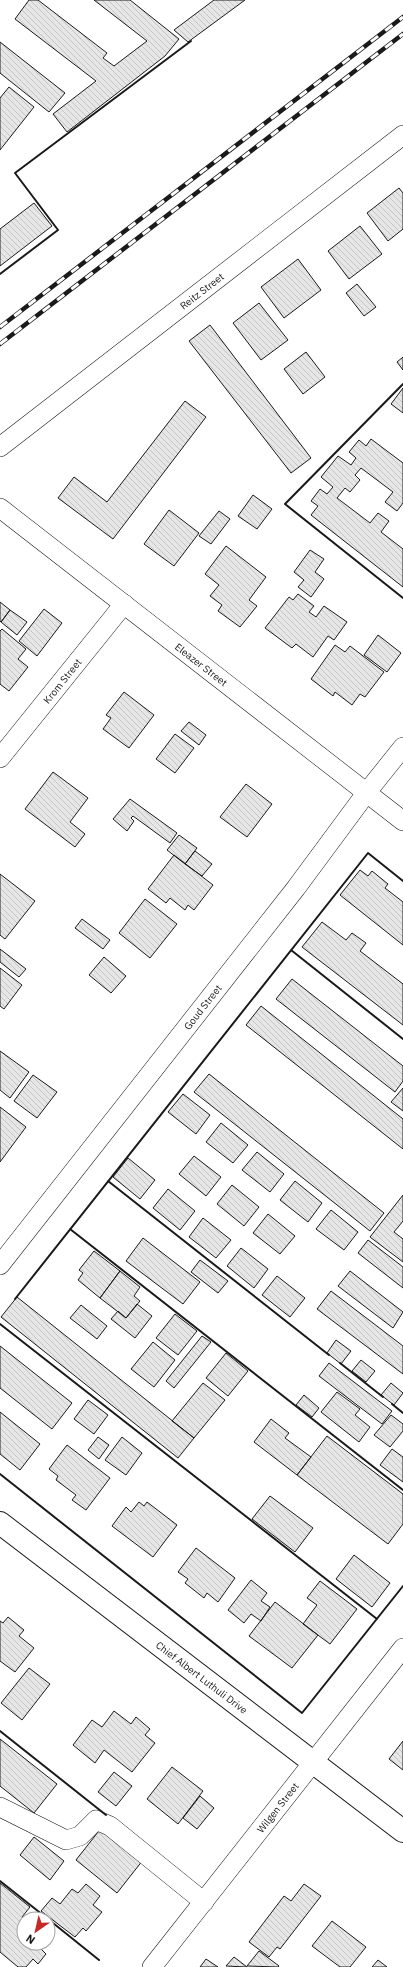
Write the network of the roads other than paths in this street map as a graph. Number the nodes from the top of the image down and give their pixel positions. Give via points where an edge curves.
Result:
1 (403, 135) edge
2 (0, 447) edge
3 (0, 508) edge
4 (124, 604) junction
5 (403, 747) edge
6 (0, 758) edge
7 (367, 792) junction
8 (403, 821) edge
9 (0, 1265) edge
10 (0, 1523) edge
11 (403, 1648) edge
12 (313, 1761) junction
13 (0, 1807) edge
14 (403, 1832) edge
15 (204, 1902) junction
16 (152, 1967) edge

1 - 2 street, Reitz Street
3 - 4 street, Eleazer Street
4 - 6 street, Krom Street
4 - 7 street, Eleazer Street
5 - 7 street, Goud Street
7 - 8 street, Eleazer Street
7 - 9 street, Goud Street via 296,888
10 - 12 main road, Chief Albert Luthuli Drive
11 - 12 street, Wilgen Street
12 - 14 main road, Chief Albert Luthuli Drive
12 - 15 street, Wilgen Street
13 - 15 street via 66,1840 80,1836 96,1820 110,1826
15 - 16 street, Wilgen Street

